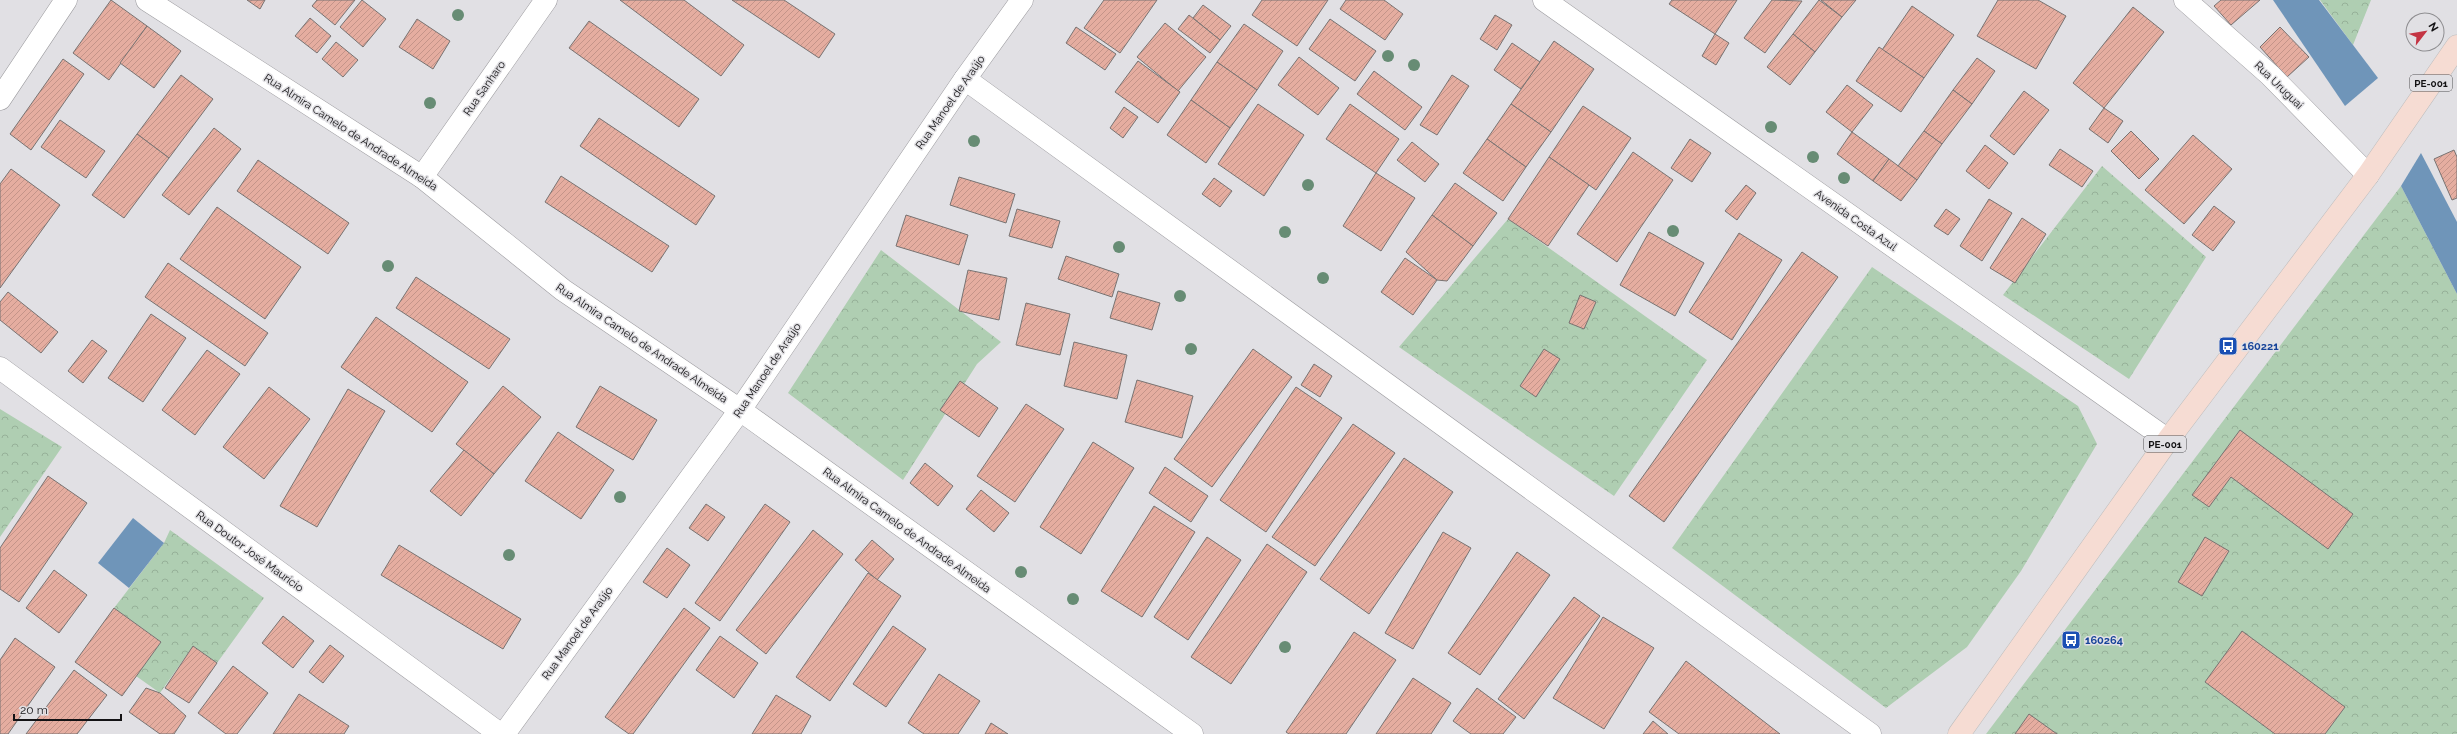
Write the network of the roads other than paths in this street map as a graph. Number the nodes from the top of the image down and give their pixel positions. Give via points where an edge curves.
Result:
1 (66, 0) edge
2 (147, 0) edge
3 (546, 0) edge
4 (1022, 0) edge
5 (1544, 0) edge
6 (2185, 0) edge
7 (2457, 46) edge
8 (965, 79) junction
9 (0, 99) edge
10 (2373, 167) junction
11 (422, 177) junction
12 (0, 368) edge
13 (740, 410) junction
14 (2168, 440) junction
15 (500, 734) edge
16 (504, 734) edge
17 (1192, 734) edge
18 (1870, 734) edge
19 (1959, 734) edge

1 - 9 street
2 - 11 street, Rua Almira Camelo de Andrade Almeida
3 - 11 street, Rua Sanharo
4 - 8 street, Rua Manoel de Araújo
5 - 14 street, Avenida Costa Azul
6 - 10 street, Rua Uruguai
7 - 10 main road, PE-001
8 - 13 street, Rua Manoel de Araújo
8 - 18 street
10 - 14 main road, PE-001
11 - 13 street, Rua Almira Camelo de Andrade Almeida via 563,290
12 - 15 street, Rua Doutor José Maurício
13 - 16 street, Rua Manoel de Araújo
13 - 17 street, Rua Almira Camelo de Andrade Almeida
14 - 19 main road, PE-001

